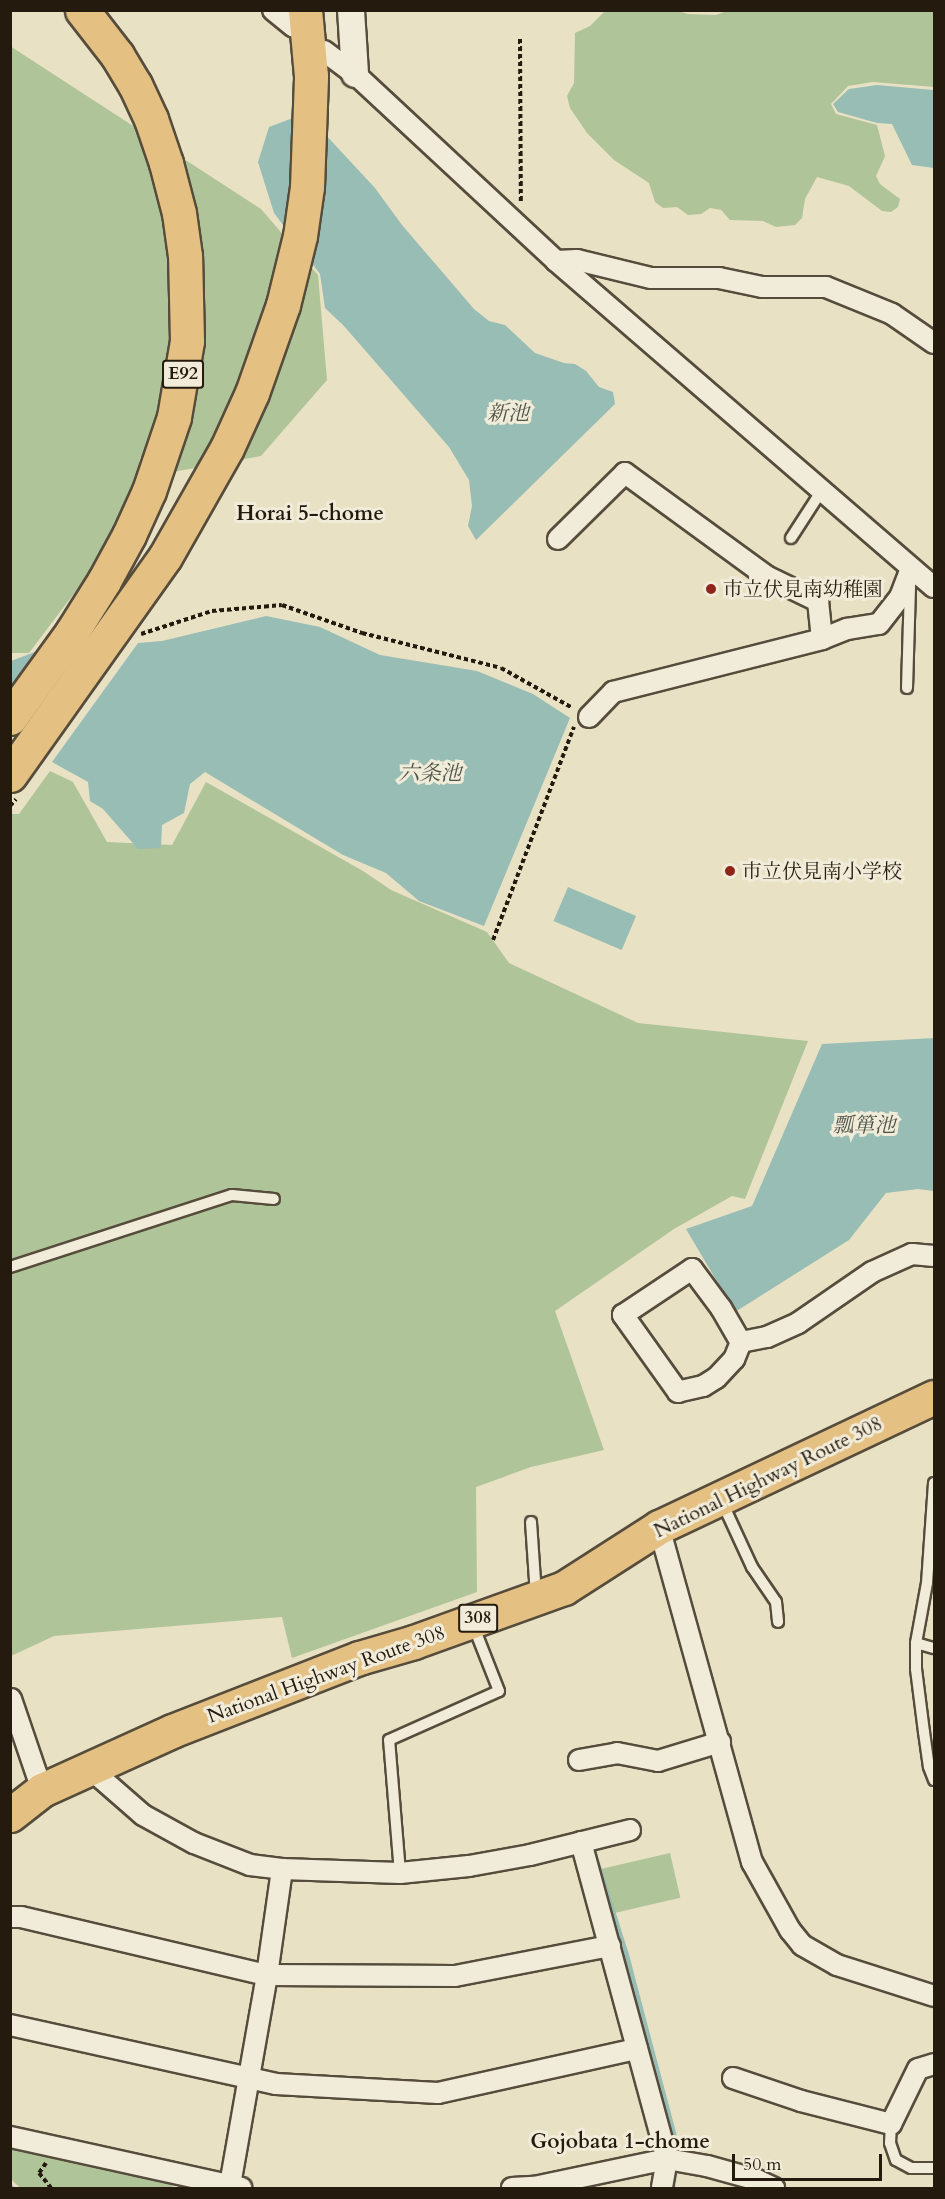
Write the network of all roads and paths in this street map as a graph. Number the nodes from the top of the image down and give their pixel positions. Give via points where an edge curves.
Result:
1 (82, 10) edge
2 (273, 10) edge
3 (351, 10) edge
4 (299, 18) edge
5 (520, 39) dead end
6 (318, 63) junction
7 (355, 74) junction
8 (522, 232) junction
9 (556, 261) junction
10 (934, 343) edge
11 (822, 490) junction
12 (791, 538) dead end
13 (558, 539) dead end
14 (911, 568) junction
15 (934, 587) edge
16 (212, 611) dead end
17 (822, 639) junction
18 (907, 688) dead end
19 (589, 717) junction
20 (10, 718) edge
21 (10, 776) edge
22 (493, 940) dead end
23 (274, 1199) dead end
24 (934, 1256) edge
25 (10, 1267) edge
26 (741, 1342) junction
27 (934, 1397) edge
28 (934, 1483) edge
29 (721, 1499) junction
30 (531, 1522) dead end
31 (659, 1527) junction
32 (536, 1599) junction
33 (472, 1620) junction
34 (778, 1623) dead end
35 (916, 1643) junction
36 (934, 1648) edge
37 (10, 1699) edge
38 (929, 1731) edge
39 (720, 1742) junction
40 (579, 1760) dead end
41 (88, 1767) junction
42 (934, 1780) edge
43 (42, 1790) junction
44 (10, 1815) edge
45 (630, 1830) dead end
46 (581, 1842) junction
47 (282, 1869) junction
48 (400, 1872) junction
49 (10, 1917) edge
50 (610, 1946) junction
51 (267, 1975) junction
52 (934, 1995) edge
53 (10, 2025) edge
54 (637, 2049) junction
55 (934, 2064) edge
56 (733, 2078) dead end
57 (248, 2080) junction
58 (891, 2124) junction
59 (10, 2137) edge
60 (57, 2147) junction
61 (667, 2159) junction
62 (934, 2168) edge
63 (236, 2187) edge
64 (51, 2188) edge
65 (512, 2188) edge
66 (534, 2188) edge
67 (662, 2188) edge
68 (774, 2188) edge

1 - 20 highway, E92 via 135,85 166,163 185,256 187,340 174,417 153,481 129,535 77,624
2 - 4 street
3 - 7 street
4 - 6 highway
5 - 8 path
6 - 7 street
6 - 21 highway via 300,236 283,305 252,393 196,506 134,603
7 - 8 street
8 - 9 street
9 - 10 street via 577,260 651,278 719,278 762,287 826,287 892,314
9 - 11 street
11 - 12 lane
11 - 14 street
13 - 17 street via 625,473 766,576 818,601
14 - 15 street
14 - 17 street via 900,597 879,624 847,629
14 - 18 lane
16 - 19 path via 282,605 363,633 501,668
17 - 19 street via 614,692
19 - 22 path via 574,725
23 - 25 lane via 232,1195
24 - 26 street via 912,1254 872,1272 798,1323 767,1337
26 - 26 street via 692,1269 623,1315 678,1392 704,1386 716,1378 734,1359
27 - 29 highway, National Highway Route 308 / 308
28 - 35 lane via 927,1583
29 - 31 highway, National Highway Route 308 / 308
29 - 34 lane via 752,1567 776,1602
30 - 32 lane
31 - 32 highway, National Highway Route 308 / 308 via 564,1588
31 - 39 street
32 - 33 highway, National Highway Route 308 / 308
33 - 41 highway, National Highway Route 308 / 308 via 337,1667
33 - 48 lane via 499,1690 389,1740
35 - 36 lane
35 - 38 lane via 916,1669
37 - 43 street
38 - 42 lane via 929,1767
39 - 40 street via 658,1761 617,1753
39 - 52 street via 752,1862 802,1945 837,1965
41 - 43 highway, National Highway Route 308 / 308
41 - 47 street via 143,1815 194,1843 250,1864
43 - 44 highway, National Highway Route 308 / 308
45 - 46 street
46 - 48 street via 470,1866
46 - 50 street
47 - 48 street
47 - 51 street
49 - 51 street
50 - 51 street via 455,1976
50 - 54 street
51 - 57 street
53 - 57 street
54 - 57 street via 438,2093
54 - 61 street
55 - 58 street via 918,2069
56 - 58 street via 801,2101
57 - 63 street
58 - 62 lane via 896,2160 910,2168
59 - 60 street
60 - 63 street
60 - 64 path via 39,2173
61 - 66 street
61 - 67 street
61 - 68 street via 707,2166
65 - 66 street

